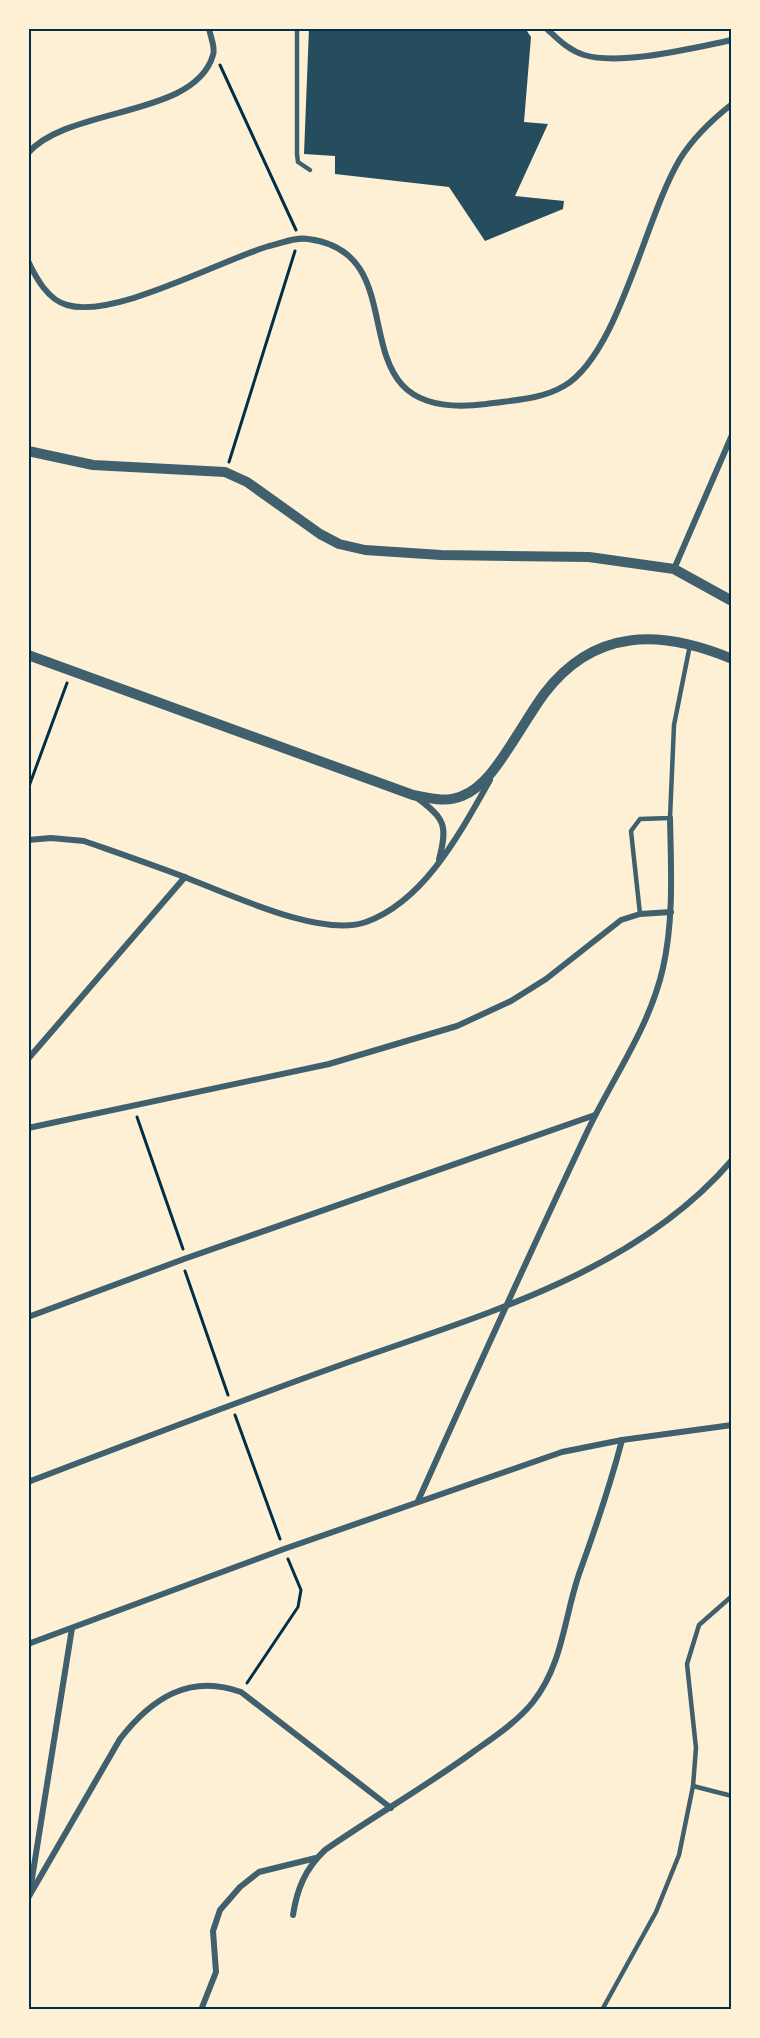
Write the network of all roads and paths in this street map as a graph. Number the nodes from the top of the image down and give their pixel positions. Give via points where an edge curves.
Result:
1 (209, 28) edge
2 (271, 28) edge
3 (284, 28) edge
4 (297, 28) edge
5 (546, 28) edge
6 (732, 40) edge
7 (732, 104) edge
8 (28, 153) edge
9 (310, 170) dead end
10 (28, 261) edge
11 (732, 435) edge
12 (28, 451) edge
13 (674, 569) junction
14 (732, 600) edge
15 (690, 645) junction
16 (28, 655) edge
17 (732, 659) edge
18 (71, 670) junction
19 (501, 760) junction
20 (28, 789) edge
21 (413, 795) junction
22 (670, 818) junction
23 (28, 840) edge
24 (438, 866) junction
25 (185, 877) junction
26 (671, 912) junction
27 (640, 914) junction
28 (28, 1059) edge
29 (595, 1115) junction
30 (28, 1128) edge
31 (732, 1160) edge
32 (505, 1307) junction
33 (28, 1317) edge
34 (732, 1425) edge
35 (622, 1440) junction
36 (28, 1482) edge
37 (418, 1501) junction
38 (732, 1596) edge
39 (72, 1628) junction
40 (28, 1644) edge
41 (693, 1786) junction
42 (732, 1796) edge
43 (391, 1808) junction
44 (316, 1858) junction
45 (29, 1897) edge
46 (293, 1915) dead end
47 (201, 2010) edge
48 (602, 2010) edge

1 - 8 street via 214,53 195,82 168,96 61,131
2 - 3 lane
4 - 9 lane via 297,154 298,162
5 - 6 street via 568,48 606,58 686,50
7 - 10 street via 680,158 611,325 594,356 566,385 544,396 438,405 401,386 382,350 365,275 354,260 324,241 300,238 259,249 140,296 84,308 54,299
11 - 13 street
12 - 13 street via 93,465 225,472 247,482 320,534 339,544 365,550 589,557
13 - 14 street
15 - 17 street
15 - 19 street via 633,638 589,652 544,694
15 - 22 lane via 674,725
16 - 18 street
18 - 20 path
18 - 21 street
19 - 21 street via 471,792 461,797 439,800
19 - 24 street
21 - 24 street via 435,811 442,823
22 - 26 street
22 - 27 lane via 640,819 631,831
23 - 25 street via 84,841
24 - 25 street via 401,901 369,921 352,926 334,926 284,914
25 - 28 street
26 - 27 street
26 - 29 street via 652,1007
27 - 30 street via 608,928 546,979 511,1001 457,1026 329,1064
29 - 32 street
29 - 33 street
31 - 32 street via 706,1189 656,1229 583,1271
32 - 36 street
32 - 37 street
34 - 35 street
35 - 37 street via 562,1452
35 - 43 street via 548,1680 513,1721
37 - 39 street
38 - 41 lane via 699,1625 687,1664 696,1748
39 - 40 street
39 - 45 street
41 - 42 lane
41 - 48 lane via 678,1855 656,1912
43 - 44 street
43 - 45 street via 241,1692 221,1685 201,1685 161,1699 134,1720
44 - 46 street via 296,1891
44 - 47 street via 260,1872 248,1879 220,1910 213,1931 216,1972

